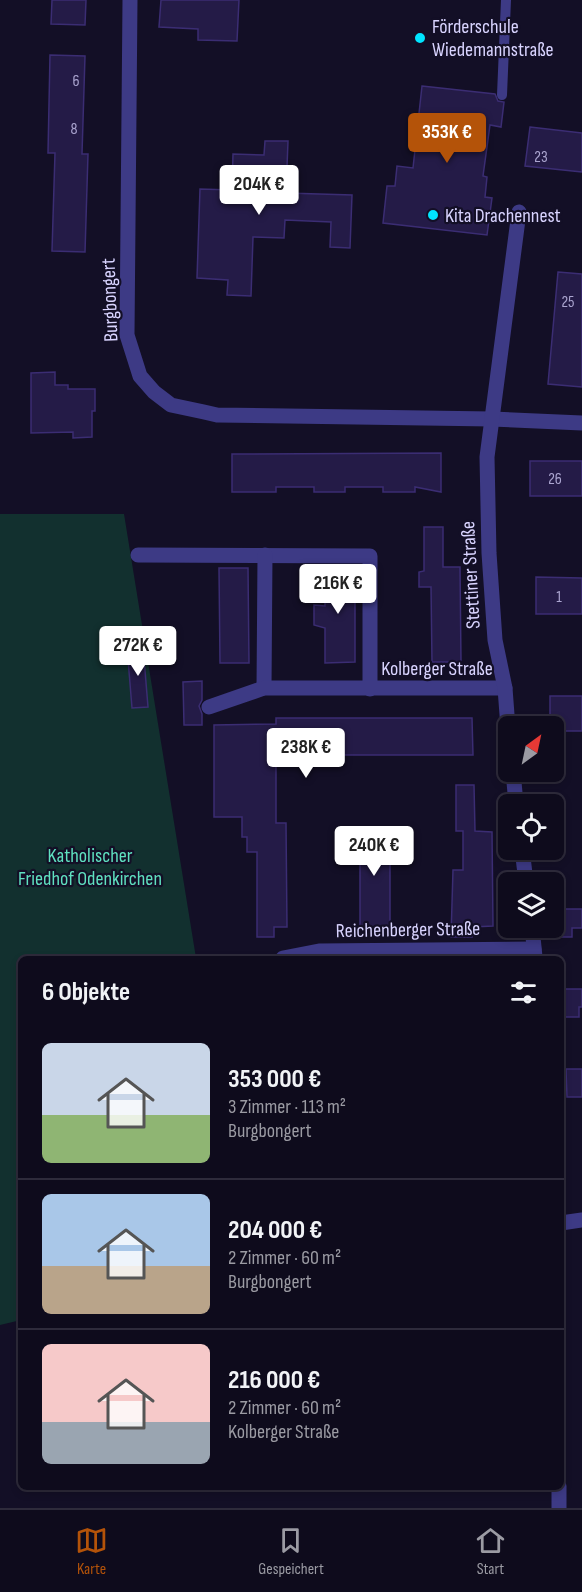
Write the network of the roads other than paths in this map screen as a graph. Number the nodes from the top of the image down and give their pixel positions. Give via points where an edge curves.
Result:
1 (130, 0) edge
2 (506, 0) edge
3 (502, 95) dead end
4 (519, 212) dead end
5 (492, 419) junction
6 (582, 423) edge
7 (138, 555) dead end
8 (265, 555) junction
9 (264, 688) junction
10 (505, 688) junction
11 (370, 689) junction
12 (209, 707) dead end
13 (507, 716) edge
14 (533, 938) edge
15 (534, 954) edge
16 (293, 956) edge
17 (582, 1220) edge
18 (564, 1223) edge
19 (559, 1490) edge
20 (559, 1508) edge

1 - 5 street, Burgbongert via 127,335 140,376 171,405 217,415
2 - 3 lane
4 - 5 street
5 - 6 street, Burgbongert
5 - 10 street, Stettiner Straße via 487,458 489,553 495,640
7 - 8 street, Kolberger Straße
8 - 9 street
8 - 11 street, Kolberger Straße via 370,556
9 - 11 street, Kolberger Straße
9 - 12 street, Kolberger Straße
10 - 11 street, Kolberger Straße
10 - 13 street, Stettiner Straße
14 - 15 street
15 - 16 street, Reichenberger Straße via 319,951
17 - 18 street
19 - 20 street

